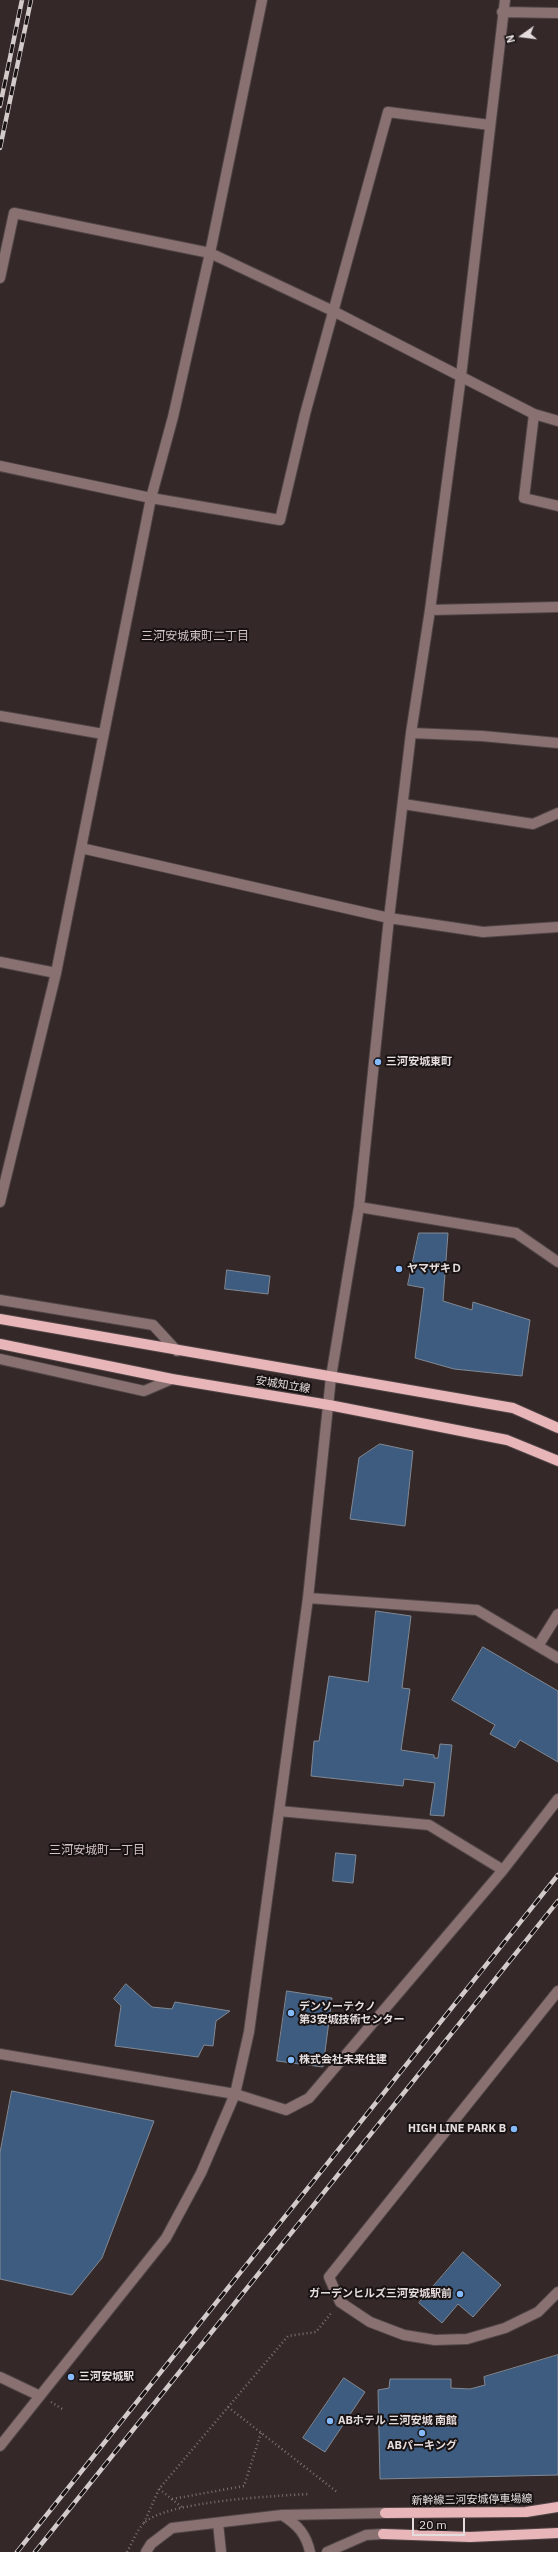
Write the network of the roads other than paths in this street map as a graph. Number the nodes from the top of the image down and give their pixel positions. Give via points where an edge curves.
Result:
1 (262, 0) edge
2 (505, 0) edge
3 (502, 12) junction
4 (558, 13) edge
5 (490, 125) junction
6 (210, 253) junction
7 (0, 278) edge
8 (333, 311) junction
9 (461, 376) junction
10 (534, 414) junction
11 (558, 421) edge
12 (0, 466) edge
13 (151, 498) junction
14 (558, 506) edge
15 (558, 607) edge
16 (430, 610) junction
17 (0, 716) edge
18 (411, 733) junction
19 (103, 734) junction
20 (558, 743) edge
21 (403, 804) junction
22 (558, 813) edge
23 (81, 848) junction
24 (389, 918) junction
25 (558, 927) edge
26 (0, 962) edge
27 (56, 973) junction
28 (0, 1202) edge
29 (359, 1207) junction
30 (558, 1262) edge
31 (0, 1300) edge
32 (0, 1319) edge
33 (0, 1344) edge
34 (177, 1351) junction
35 (0, 1359) edge
36 (332, 1377) junction
37 (172, 1379) junction
38 (329, 1405) junction
39 (558, 1428) edge
40 (558, 1461) edge
41 (308, 1598) junction
42 (558, 1614) edge
43 (538, 1646) junction
44 (558, 1658) edge
45 (558, 1800) edge
46 (279, 1811) junction
47 (503, 1870) junction
48 (558, 1991) edge
49 (0, 2054) edge
50 (235, 2094) junction
51 (558, 2292) edge
52 (0, 2377) edge
53 (40, 2396) junction
54 (0, 2446) edge
55 (558, 2507) edge
56 (385, 2513) joint
57 (282, 2515) junction
58 (218, 2523) junction
59 (558, 2533) edge
60 (383, 2534) joint
61 (146, 2552) edge
62 (221, 2552) edge
63 (310, 2552) edge
64 (327, 2552) edge

1 - 6 street
2 - 3 street
3 - 4 street
3 - 5 street
5 - 8 street via 388,112
5 - 9 street
6 - 7 street via 14,213
6 - 8 street
6 - 13 street via 173,417
8 - 9 street
8 - 13 street via 280,520
9 - 10 street
9 - 16 street
10 - 11 street
10 - 14 street via 524,498
12 - 13 street
13 - 19 street
15 - 16 street
16 - 18 street
17 - 19 street
18 - 20 street
18 - 21 street
19 - 23 street
21 - 22 street via 533,824
21 - 24 street
23 - 24 street
23 - 27 street
24 - 25 street via 483,932
24 - 29 street
26 - 27 street
27 - 28 street
29 - 30 street via 516,1232
29 - 36 street
31 - 34 street via 153,1325
32 - 34 main road, 安城知立線
33 - 37 main road, 安城知立線
34 - 36 main road, 安城知立線
35 - 37 street via 144,1391
36 - 38 street
36 - 39 main road, 安城知立線 via 513,1408
37 - 38 main road, 安城知立線
38 - 40 main road, 安城知立線 via 508,1440
38 - 41 street
41 - 43 street via 477,1610
41 - 46 street
42 - 43 street
43 - 44 street
45 - 47 street
46 - 47 street via 429,1825
46 - 50 street via 249,2032
47 - 50 street via 309,2098 286,2110
48 - 51 street via 329,2277 340,2302 370,2322 404,2335 435,2340 467,2339 505,2328 538,2312
49 - 50 street
50 - 53 street via 201,2173 166,2238
52 - 53 street
53 - 54 street
55 - 56 main road, 新幹線三河安城停車場線 via 526,2512
56 - 57 street
57 - 58 street
57 - 63 street via 294,2522 306,2535
58 - 61 street via 172,2528 151,2544
58 - 62 street
59 - 60 main road via 470,2537
60 - 64 street via 366,2535

